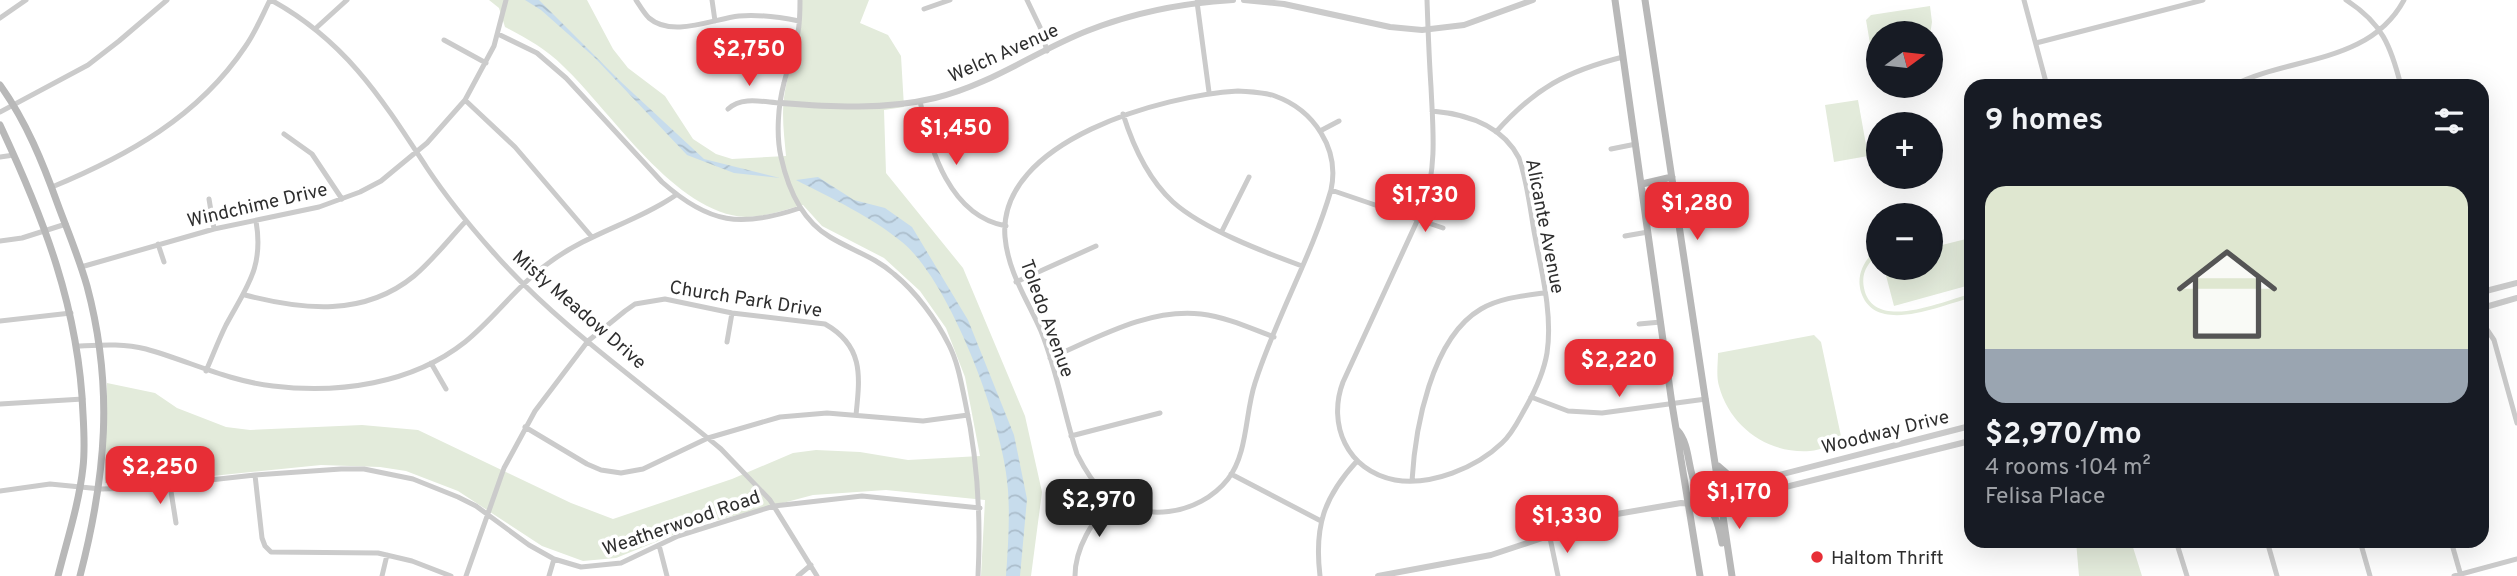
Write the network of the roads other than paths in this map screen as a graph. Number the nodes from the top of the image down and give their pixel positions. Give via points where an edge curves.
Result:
1 (26, 0) edge
2 (167, 0) edge
3 (270, 0) edge
4 (347, 0) edge
5 (506, 0) edge
6 (636, 0) edge
7 (712, 0) edge
8 (800, 0) edge
9 (950, 0) edge
10 (1027, 0) edge
11 (1233, 0) edge
12 (1244, 0) edge
13 (1427, 0) edge
14 (1533, 0) edge
15 (1615, 0) edge
16 (1639, 0) edge
17 (1645, 0) edge
18 (2024, 0) edge
19 (2203, 0) edge
20 (2346, 0) edge
21 (2403, 0) edge
22 (1197, 2) junction
23 (924, 9) dead end
24 (0, 18) edge
25 (1648, 19) junction
26 (715, 21) junction
27 (799, 21) junction
28 (315, 29) junction
29 (1428, 29) junction
30 (2380, 30) junction
31 (498, 34) junction
32 (444, 40) dead end
33 (2036, 43) junction
34 (1047, 51) junction
35 (1623, 57) junction
36 (486, 63) junction
37 (2045, 79) edge
38 (2254, 79) edge
39 (2399, 79) edge
40 (0, 85) edge
41 (1209, 92) junction
42 (465, 100) junction
43 (920, 101) junction
44 (780, 103) junction
45 (14, 105) junction
46 (728, 109) dead end
47 (1432, 111) junction
48 (0, 112) edge
49 (1124, 114) junction
50 (1339, 121) dead end
51 (0, 125) edge
52 (1320, 131) junction
53 (1496, 132) junction
54 (284, 134) dead end
55 (1636, 144) junction
56 (1611, 149) dead end
57 (416, 150) junction
58 (14, 155) junction
59 (0, 157) edge
60 (1249, 177) dead end
61 (1672, 177) junction
62 (1642, 184) junction
63 (52, 187) junction
64 (1331, 190) junction
65 (677, 195) junction
66 (209, 199) dead end
67 (342, 199) junction
68 (800, 208) junction
69 (1418, 219) junction
70 (256, 221) junction
71 (466, 221) junction
72 (66, 224) junction
73 (1006, 226) junction
74 (1443, 228) dead end
75 (214, 229) junction
76 (46, 231) junction
77 (1222, 231) junction
78 (1648, 232) junction
79 (592, 236) junction
80 (1625, 236) dead end
81 (0, 241) edge
82 (158, 244) junction
83 (1096, 246) dead end
84 (164, 262) dead end
85 (1303, 266) junction
86 (81, 267) junction
87 (1016, 282) junction
88 (2517, 283) edge
89 (522, 284) junction
90 (2489, 290) edge
91 (1544, 293) junction
92 (245, 295) junction
93 (2517, 298) edge
94 (2489, 306) edge
95 (71, 313) junction
96 (732, 313) junction
97 (0, 321) edge
98 (1661, 322) junction
99 (1639, 324) dead end
100 (2489, 332) edge
101 (1273, 337) junction
102 (588, 341) junction
103 (727, 342) dead end
104 (98, 345) junction
105 (77, 346) junction
106 (1050, 358) junction
107 (431, 363) junction
108 (206, 370) junction
109 (446, 389) dead end
110 (1531, 397) junction
111 (1706, 399) junction
112 (82, 400) junction
113 (0, 404) edge
114 (1672, 404) junction
115 (1160, 413) dead end
116 (856, 415) junction
117 (968, 415) junction
118 (2517, 423) edge
119 (525, 427) junction
120 (1964, 428) edge
121 (1676, 429) junction
122 (1071, 436) junction
123 (708, 438) junction
124 (1964, 442) edge
125 (1357, 461) junction
126 (1715, 461) junction
127 (1790, 471) junction
128 (1231, 474) junction
129 (256, 475) junction
130 (1760, 479) junction
131 (1412, 481) junction
132 (80, 485) junction
133 (170, 485) junction
134 (1794, 486) junction
135 (99, 488) junction
136 (1719, 490) junction
137 (0, 491) edge
138 (1703, 494) junction
139 (1111, 498) junction
140 (1692, 501) junction
141 (1721, 503) junction
142 (1706, 505) junction
143 (774, 506) junction
144 (980, 508) junction
145 (487, 516) junction
146 (1321, 521) junction
147 (176, 523) dead end
148 (1550, 538) junction
149 (659, 545) junction
150 (2178, 548) edge
151 (2269, 548) edge
152 (2362, 548) edge
153 (2452, 548) edge
154 (387, 555) junction
155 (554, 559) junction
156 (2517, 559) edge
157 (811, 565) junction
158 (1730, 566) junction
159 (2458, 575) edge
160 (58, 576) edge
161 (80, 576) edge
162 (382, 576) edge
163 (452, 576) edge
164 (466, 576) edge
165 (549, 576) edge
166 (667, 576) edge
167 (798, 576) edge
168 (817, 576) edge
169 (978, 576) edge
170 (1075, 576) edge
171 (1320, 576) edge
172 (1378, 576) edge
173 (1558, 576) edge
174 (1700, 576) edge
175 (1732, 576) edge
176 (2187, 576) edge
177 (2277, 576) edge
178 (2370, 576) edge

1 - 24 street
2 - 45 street via 88,65
3 - 28 street, Misty Meadow Drive
3 - 63 street via 245,47 190,109 138,147
4 - 28 street
5 - 31 street, Windchime Drive
6 - 26 street via 649,18 661,24 674,27
7 - 26 street
8 - 27 street
9 - 23 street
10 - 34 street
11 - 22 street, Welch Avenue
12 - 29 street via 1390,27
13 - 29 street
14 - 29 street via 1476,22
15 - 35 main road
16 - 25 main road
17 - 25 main road
18 - 33 street
19 - 33 street
20 - 30 street
21 - 30 street
22 - 34 street, Welch Avenue via 1130,16
22 - 41 street
25 - 61 main road
26 - 27 street via 761,15
27 - 44 street
28 - 57 street, Misty Meadow Drive via 363,75
29 - 47 street
30 - 38 street via 2357,46
30 - 39 street
31 - 36 street, Windchime Drive
31 - 65 street via 537,53 566,78
32 - 36 street
33 - 37 street
34 - 43 street, Welch Avenue via 982,83
35 - 53 street via 1558,79
35 - 55 main road
36 - 42 street, Windchime Drive
40 - 45 main road
41 - 49 street, Toledo Avenue
41 - 52 street, Toledo Avenue via 1272,95 1298,108
42 - 57 street, Windchime Drive
42 - 79 street via 515,147
43 - 44 street, Welch Avenue via 861,106
43 - 73 street via 932,149 959,197 979,217
44 - 46 street via 748,101
44 - 68 street via 781,158
45 - 48 street
45 - 63 main road
47 - 53 street, Alicante Avenue via 1472,117
47 - 69 street via 1433,169
49 - 73 street, Toledo Avenue via 1048,155 1031,171 1011,204
49 - 77 street via 1136,149 1157,184 1189,214
50 - 52 street
51 - 58 main road
52 - 64 street via 1333,166
53 - 91 street, Alicante Avenue via 1513,146 1523,170
54 - 67 street via 312,154
55 - 56 street
55 - 62 main road
57 - 67 street, Windchime Drive via 381,181
57 - 71 street, Misty Meadow Drive
58 - 59 street
58 - 76 main road
60 - 77 street
61 - 62 main road
61 - 111 main road
62 - 78 main road
63 - 72 main road
64 - 69 street
64 - 85 street
65 - 68 street via 730,220 765,219
65 - 79 street via 654,210
66 - 75 street
67 - 70 street, Windchime Drive
68 - 117 street via 818,228 883,265 911,290 950,346
69 - 74 street
69 - 125 street via 1339,394 1336,417 1341,438
70 - 75 street, Windchime Drive
70 - 92 street via 257,263
71 - 89 street, Misty Meadow Drive
71 - 92 street via 416,274 377,298 348,306 304,307
72 - 76 street
72 - 86 main road
73 - 87 street, Toledo Avenue
75 - 82 street, Windchime Drive
76 - 81 street
76 - 95 main road
77 - 85 street
78 - 80 street
78 - 98 main road
79 - 89 street
82 - 84 street
82 - 86 street, Windchime Drive
83 - 87 street
85 - 101 street
86 - 104 main road
87 - 106 street, Toledo Avenue
88 - 90 street
89 - 102 street, Misty Meadow Drive
89 - 107 street via 465,342
91 - 110 street, Alicante Avenue via 1547,351
91 - 131 street via 1488,305 1456,333 1424,399
92 - 108 street
93 - 94 street
95 - 97 street
95 - 105 main road
96 - 102 street, Church Park Drive via 665,299 644,302
96 - 103 street
96 - 116 street, Church Park Drive via 811,321 834,329 857,361
98 - 99 street
98 - 114 main road
100 - 118 street
101 - 106 street via 1226,319 1181,313 1150,318
101 - 128 street via 1255,383 1239,458
102 - 119 street, Church Park Drive
102 - 123 street, Misty Meadow Drive
104 - 105 street
104 - 108 street via 146,349
104 - 135 main road via 104,423
105 - 112 main road
106 - 122 street, Toledo Avenue
107 - 108 street via 344,388 272,386
107 - 109 street
110 - 114 street via 1583,413
110 - 131 street, Alicante Avenue via 1513,430 1490,452 1447,475
111 - 114 street
111 - 126 main road
112 - 113 street
112 - 132 main road
114 - 121 main road
115 - 122 street
116 - 117 street via 923,421
116 - 123 street via 780,418
117 - 144 street
119 - 123 street via 587,464 621,473 643,469
119 - 145 street, Church Park Drive
120 - 127 street, Woodway Drive
121 - 138 main road via 1684,437 1693,481
121 - 140 main road
122 - 139 street, Toledo Avenue via 1084,469
123 - 143 street, Misty Meadow Drive
124 - 134 street, Woodway Drive
125 - 131 street, Alicante Avenue via 1381,476
125 - 146 street via 1334,489
126 - 130 main road via 1733,479
126 - 136 main road
127 - 130 street, Woodway Drive
127 - 134 street
128 - 139 street via 1207,497 1171,512 1142,511
128 - 146 street
129 - 133 street, Weatherwood Road
129 - 145 street, Weatherwood Road via 341,469 385,473 458,497
129 - 154 street via 267,550
130 - 136 street, Woodway Drive
132 - 135 street, Weatherwood Road
132 - 137 street, Weatherwood Road
132 - 160 main road
133 - 135 street, Weatherwood Road
133 - 147 street
134 - 141 street, Woodway Drive
135 - 161 main road
136 - 138 street, Woodway Drive
136 - 141 main road
138 - 140 street, Woodway Drive
138 - 141 main road
139 - 170 street via 1084,539
140 - 142 main road
140 - 148 street, Woodway Drive via 1612,515
140 - 174 main road
141 - 142 street, Woodway Drive
141 - 158 main road
142 - 158 main road via 1716,517
143 - 144 street, Weatherwood Road via 862,496
143 - 149 street, Weatherwood Road
143 - 157 street, Misty Meadow Drive
144 - 169 street
145 - 155 street, Weatherwood Road
145 - 164 street, Church Park Drive
146 - 171 street
148 - 172 street, Woodway Drive via 1492,555
148 - 173 street
149 - 155 street, Weatherwood Road via 621,563 597,567
149 - 166 street
150 - 176 street
151 - 177 street
152 - 178 street
153 - 159 street
154 - 162 street
154 - 163 street
155 - 165 street
156 - 159 street
157 - 167 street
157 - 168 street, Misty Meadow Drive
158 - 175 main road

